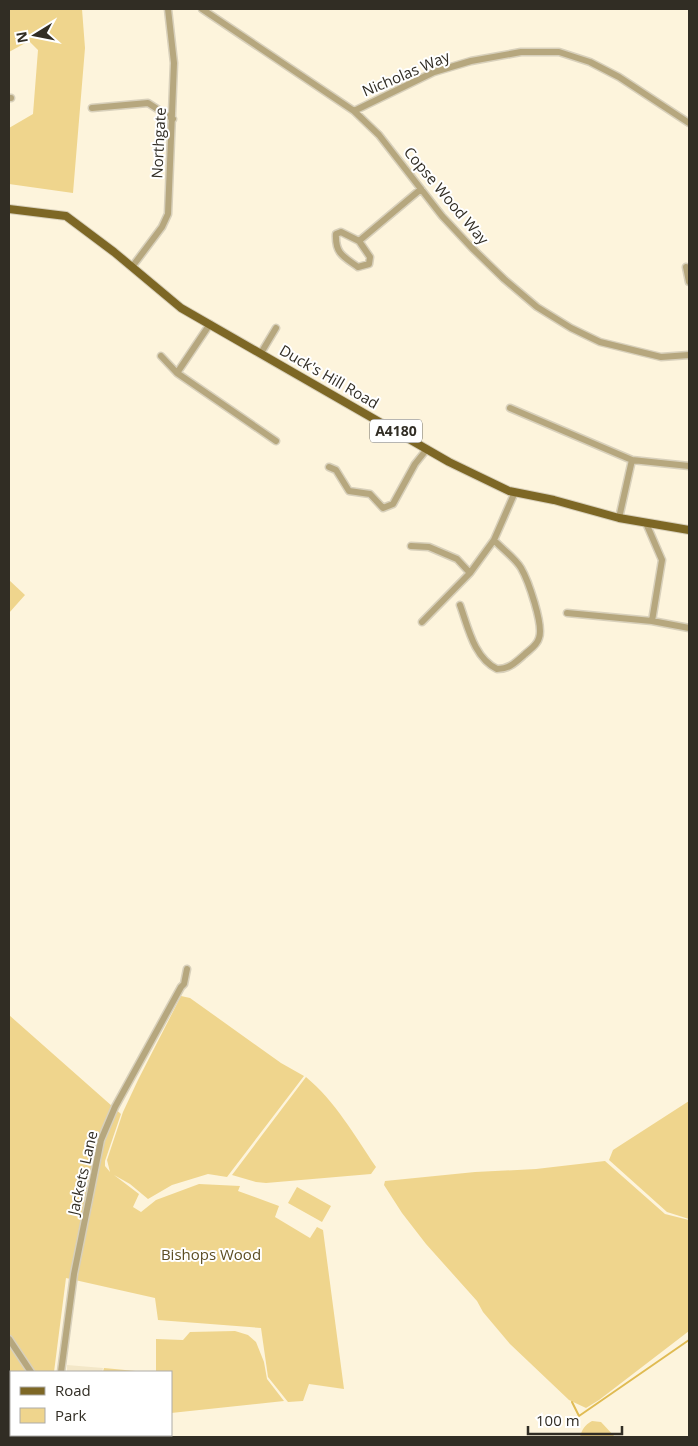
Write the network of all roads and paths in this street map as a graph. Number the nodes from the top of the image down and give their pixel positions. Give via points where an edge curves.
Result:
1 (168, 9) edge
2 (202, 9) edge
3 (92, 108) dead end
4 (354, 111) junction
5 (173, 119) junction
6 (689, 124) edge
7 (421, 189) junction
8 (9, 209) edge
9 (359, 241) junction
10 (132, 267) junction
11 (686, 267) dead end
12 (689, 282) edge
13 (210, 324) junction
14 (276, 328) dead end
15 (261, 353) junction
16 (161, 356) dead end
17 (689, 356) edge
18 (177, 373) junction
19 (510, 408) dead end
20 (276, 441) dead end
21 (427, 449) junction
22 (632, 460) junction
23 (689, 466) edge
24 (329, 468) dead end
25 (515, 492) junction
26 (619, 518) junction
27 (646, 522) junction
28 (689, 530) edge
29 (494, 540) junction
30 (411, 546) dead end
31 (470, 573) junction
32 (460, 605) dead end
33 (567, 613) dead end
34 (652, 621) junction
35 (422, 622) dead end
36 (689, 628) edge
37 (187, 969) dead end
38 (9, 1339) edge
39 (30, 1371) edge
40 (61, 1371) edge

1 - 5 street, Northgate via 174,63
2 - 4 street, Copse Wood Way
3 - 5 street via 148,103
4 - 6 street, Nicholas Way via 434,72 471,61 521,52 560,52 619,77
4 - 7 street, Copse Wood Way via 379,135
5 - 10 street, Northgate via 168,214
7 - 9 street
7 - 17 street, Copse Wood Way via 442,216 504,280 544,311 600,342 661,357
8 - 10 main road, Duck's Hill Road / A4180 via 66,216
9 - 9 street via 341,232 336,234 339,253 358,267 369,264 370,257
10 - 13 main road, Duck's Hill Road / A4180 via 181,308
11 - 12 street
13 - 15 main road, Duck's Hill Road / A4180
13 - 18 street
14 - 15 street
15 - 21 main road, Duck's Hill Road / A4180
16 - 18 street
18 - 20 street
19 - 22 street
21 - 24 street via 414,464 393,504 384,508 370,494 349,491 336,470
21 - 25 main road, Duck's Hill Road / A4180
22 - 23 street
22 - 26 street
25 - 26 main road, Duck's Hill Road / A4180
25 - 29 street
26 - 27 main road, Duck's Hill Road / A4180
27 - 28 main road, Duck's Hill Road / A4180
27 - 34 street via 662,560
29 - 31 street
29 - 32 street via 520,566 529,583 539,622 540,636 535,646 510,667 497,669 485,661 475,644
30 - 31 street via 429,547 457,559
31 - 35 street
33 - 34 street
34 - 36 street
37 - 40 street, Jackets Lane via 184,984 115,1107 102,1140 74,1274
38 - 39 street

